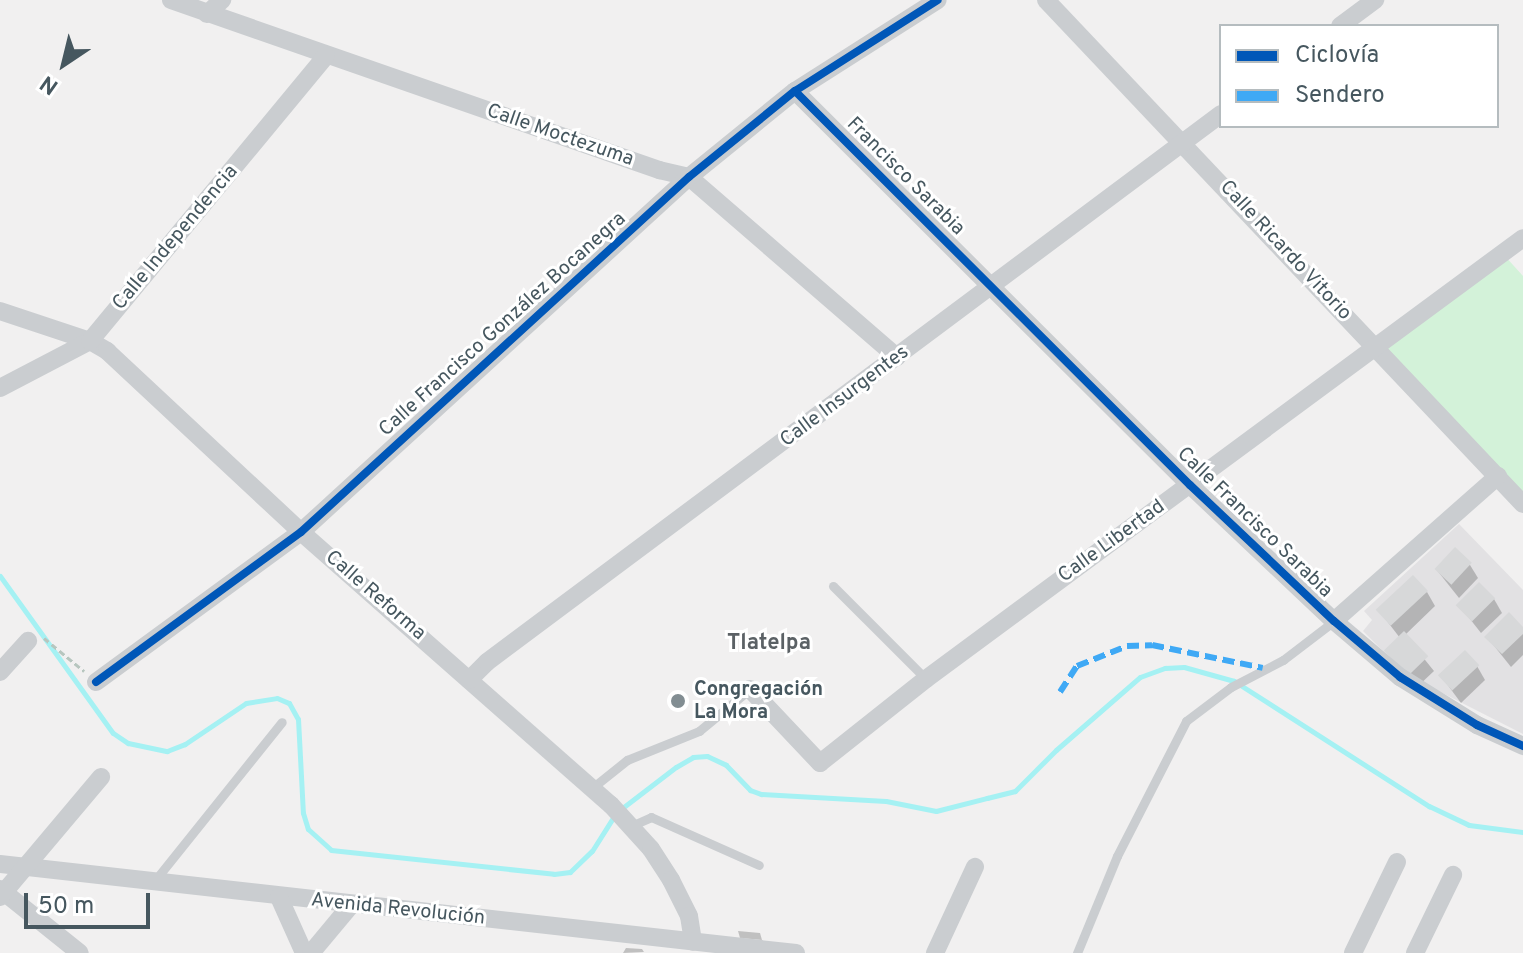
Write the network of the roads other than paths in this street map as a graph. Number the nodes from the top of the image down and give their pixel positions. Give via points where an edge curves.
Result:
1 (171, 0) edge
2 (222, 0) edge
3 (937, 0) edge
4 (1046, 0) edge
5 (1375, 0) edge
6 (207, 14) junction
7 (1343, 24) edge
8 (326, 56) junction
9 (795, 91) junction
10 (1219, 115) edge
11 (1182, 143) junction
12 (689, 177) junction
13 (1523, 238) edge
14 (992, 285) junction
15 (0, 311) edge
16 (90, 341) junction
17 (1377, 348) junction
18 (897, 357) junction
19 (0, 388) edge
20 (1498, 476) junction
21 (1190, 485) junction
22 (1523, 504) edge
23 (301, 532) junction
24 (833, 586) dead end
25 (1334, 621) junction
26 (28, 641) road end
27 (0, 672) edge
28 (926, 679) junction
29 (469, 680) junction
30 (96, 682) road end
31 (750, 689) joint
32 (282, 722) dead end
33 (1523, 746) edge
34 (101, 777) dead end
35 (590, 789) junction
36 (631, 826) junction
37 (1397, 862) dead end
38 (0, 864) edge
39 (759, 865) dead end
40 (25, 867) junction
41 (975, 867) dead end
42 (1453, 875) dead end
43 (156, 879) junction
44 (1, 893) edge
45 (279, 897) junction
46 (351, 905) junction
47 (688, 947) edge
48 (80, 953) edge
49 (304, 953) edge
50 (311, 953) edge
51 (796, 953) edge
52 (935, 953) edge
53 (1077, 953) edge
54 (1353, 953) edge
55 (1415, 953) edge

1 - 6 street, Calle Moctezuma
2 - 6 street
3 - 9 street, Calle Francisco González Bocanegra
4 - 11 street, Calle Ricardo Vitorio
5 - 7 street
6 - 8 street, Calle Moctezuma
8 - 12 street, Calle Moctezuma
8 - 16 street, Calle Independencia
9 - 12 street, Calle Francisco González Bocanegra
9 - 14 street, Francisco Sarabia
10 - 11 street, Calle Insurgentes
11 - 14 street, Calle Insurgentes
11 - 17 street, Calle Ricardo Vitorio
12 - 18 street, Calle Moctezuma
12 - 23 street, Calle Francisco González Bocanegra
13 - 17 street, Calle Libertad
14 - 18 street, Calle Insurgentes
14 - 21 street, Calle Francisco Sarabia
15 - 16 street, Calle Reforma
16 - 19 street, Calle Independencia
16 - 23 street, Calle Reforma
17 - 20 street, Calle Ricardo Vitorio
17 - 21 street, Calle Libertad
18 - 29 street, Calle Insurgentes
20 - 22 street, Calle Ricardo Vitorio
20 - 25 street
21 - 25 street, Calle Francisco Sarabia
21 - 28 street, Calle Libertad
23 - 29 street, Calle Reforma
23 - 30 street, Calle Francisco González Bocanegra
24 - 28 lane
25 - 33 street, Calle Francisco Sarabia via 1400,677 1477,725
25 - 53 lane via 1186,721 1117,856
26 - 27 street
28 - 31 street, Calle Libertad via 820,763
29 - 35 street, Calle Reforma
31 - 35 lane via 699,731 627,760
32 - 43 lane
34 - 40 street
35 - 36 street, Calle Reforma
36 - 39 lane via 651,817
36 - 47 street, Calle Reforma via 671,880 689,916
37 - 54 street
38 - 40 street, Avenida Revolución
40 - 43 street, Avenida Revolución
40 - 44 street
41 - 52 street
42 - 55 street
43 - 45 street, Avenida Revolución
44 - 48 street
45 - 46 street, Avenida Revolución
45 - 49 street
46 - 47 street, Avenida Revolución
46 - 50 street
47 - 51 street, Avenida Revolución

